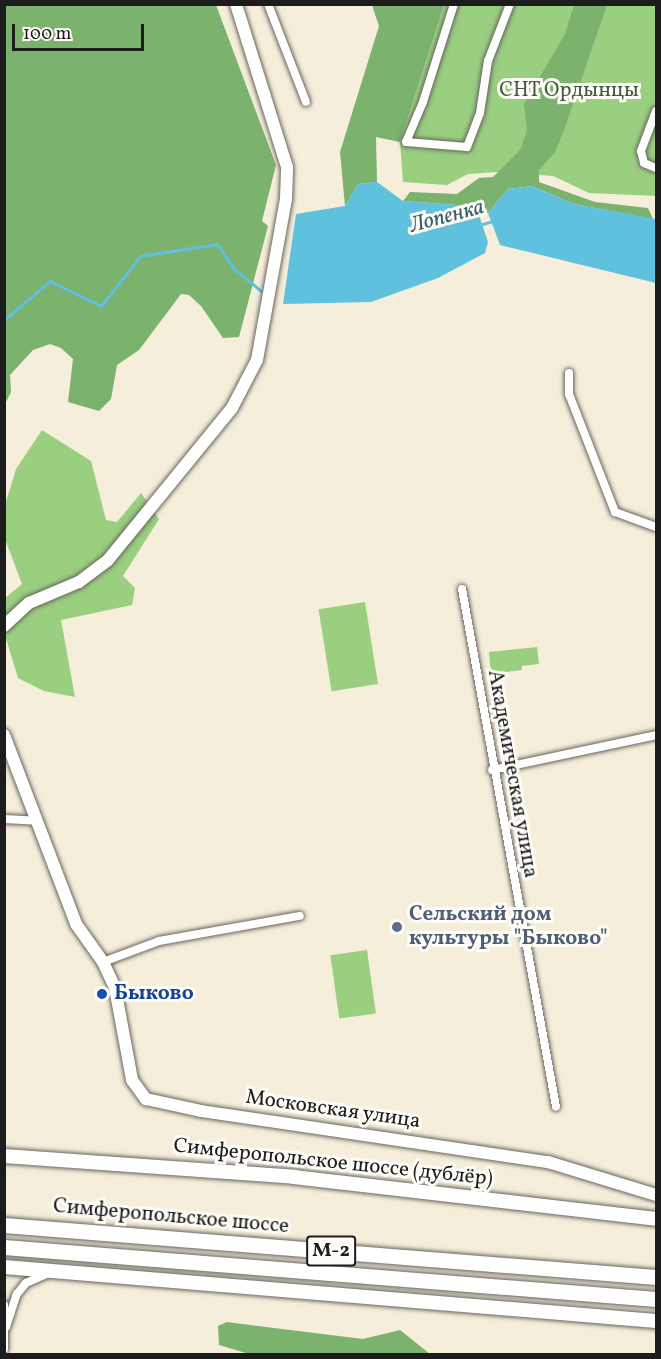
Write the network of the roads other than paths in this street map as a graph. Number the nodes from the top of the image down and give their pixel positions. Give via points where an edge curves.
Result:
1 (236, 4) edge
2 (268, 4) edge
3 (454, 4) edge
4 (510, 4) edge
5 (306, 102) dead end
6 (657, 111) edge
7 (657, 168) edge
8 (569, 373) dead end
9 (657, 527) edge
10 (462, 589) dead end
11 (4, 626) edge
12 (4, 735) edge
13 (657, 735) edge
14 (492, 770) junction
15 (4, 819) edge
16 (37, 821) junction
17 (300, 916) dead end
18 (103, 962) junction
19 (555, 1107) dead end
20 (4, 1156) edge
21 (657, 1195) edge
22 (657, 1219) edge
23 (4, 1225) edge
24 (4, 1247) edge
25 (4, 1267) edge
26 (62, 1271) junction
27 (657, 1277) edge
28 (657, 1299) edge
29 (4, 1305) edge
30 (657, 1321) edge
31 (6, 1327) junction
32 (4, 1349) edge

1 - 11 street via 287,167 286,199 257,360 232,408 108,560 80,582 29,603
2 - 5 street
3 - 4 street via 406,142 467,147 480,113 489,61
6 - 7 street via 640,151 644,163
8 - 9 street via 569,394 615,512
10 - 14 street, Академическая улица
12 - 16 street, Московская улица
13 - 14 street
14 - 19 street, Академическая улица
15 - 16 street
16 - 18 street, Московская улица via 76,924
17 - 18 street via 159,941
18 - 21 street, Московская улица via 115,988 132,1080 146,1099 201,1111 548,1162
20 - 22 main road, Симферопольское шоссе (дублёр) via 294,1177
23 - 27 highway, Симферопольское шоссе / М-2
24 - 28 highway, Симферопольское шоссе / М-2
25 - 26 main road
26 - 30 main road
26 - 31 street via 26,1283 17,1294
29 - 31 street
31 - 32 street

